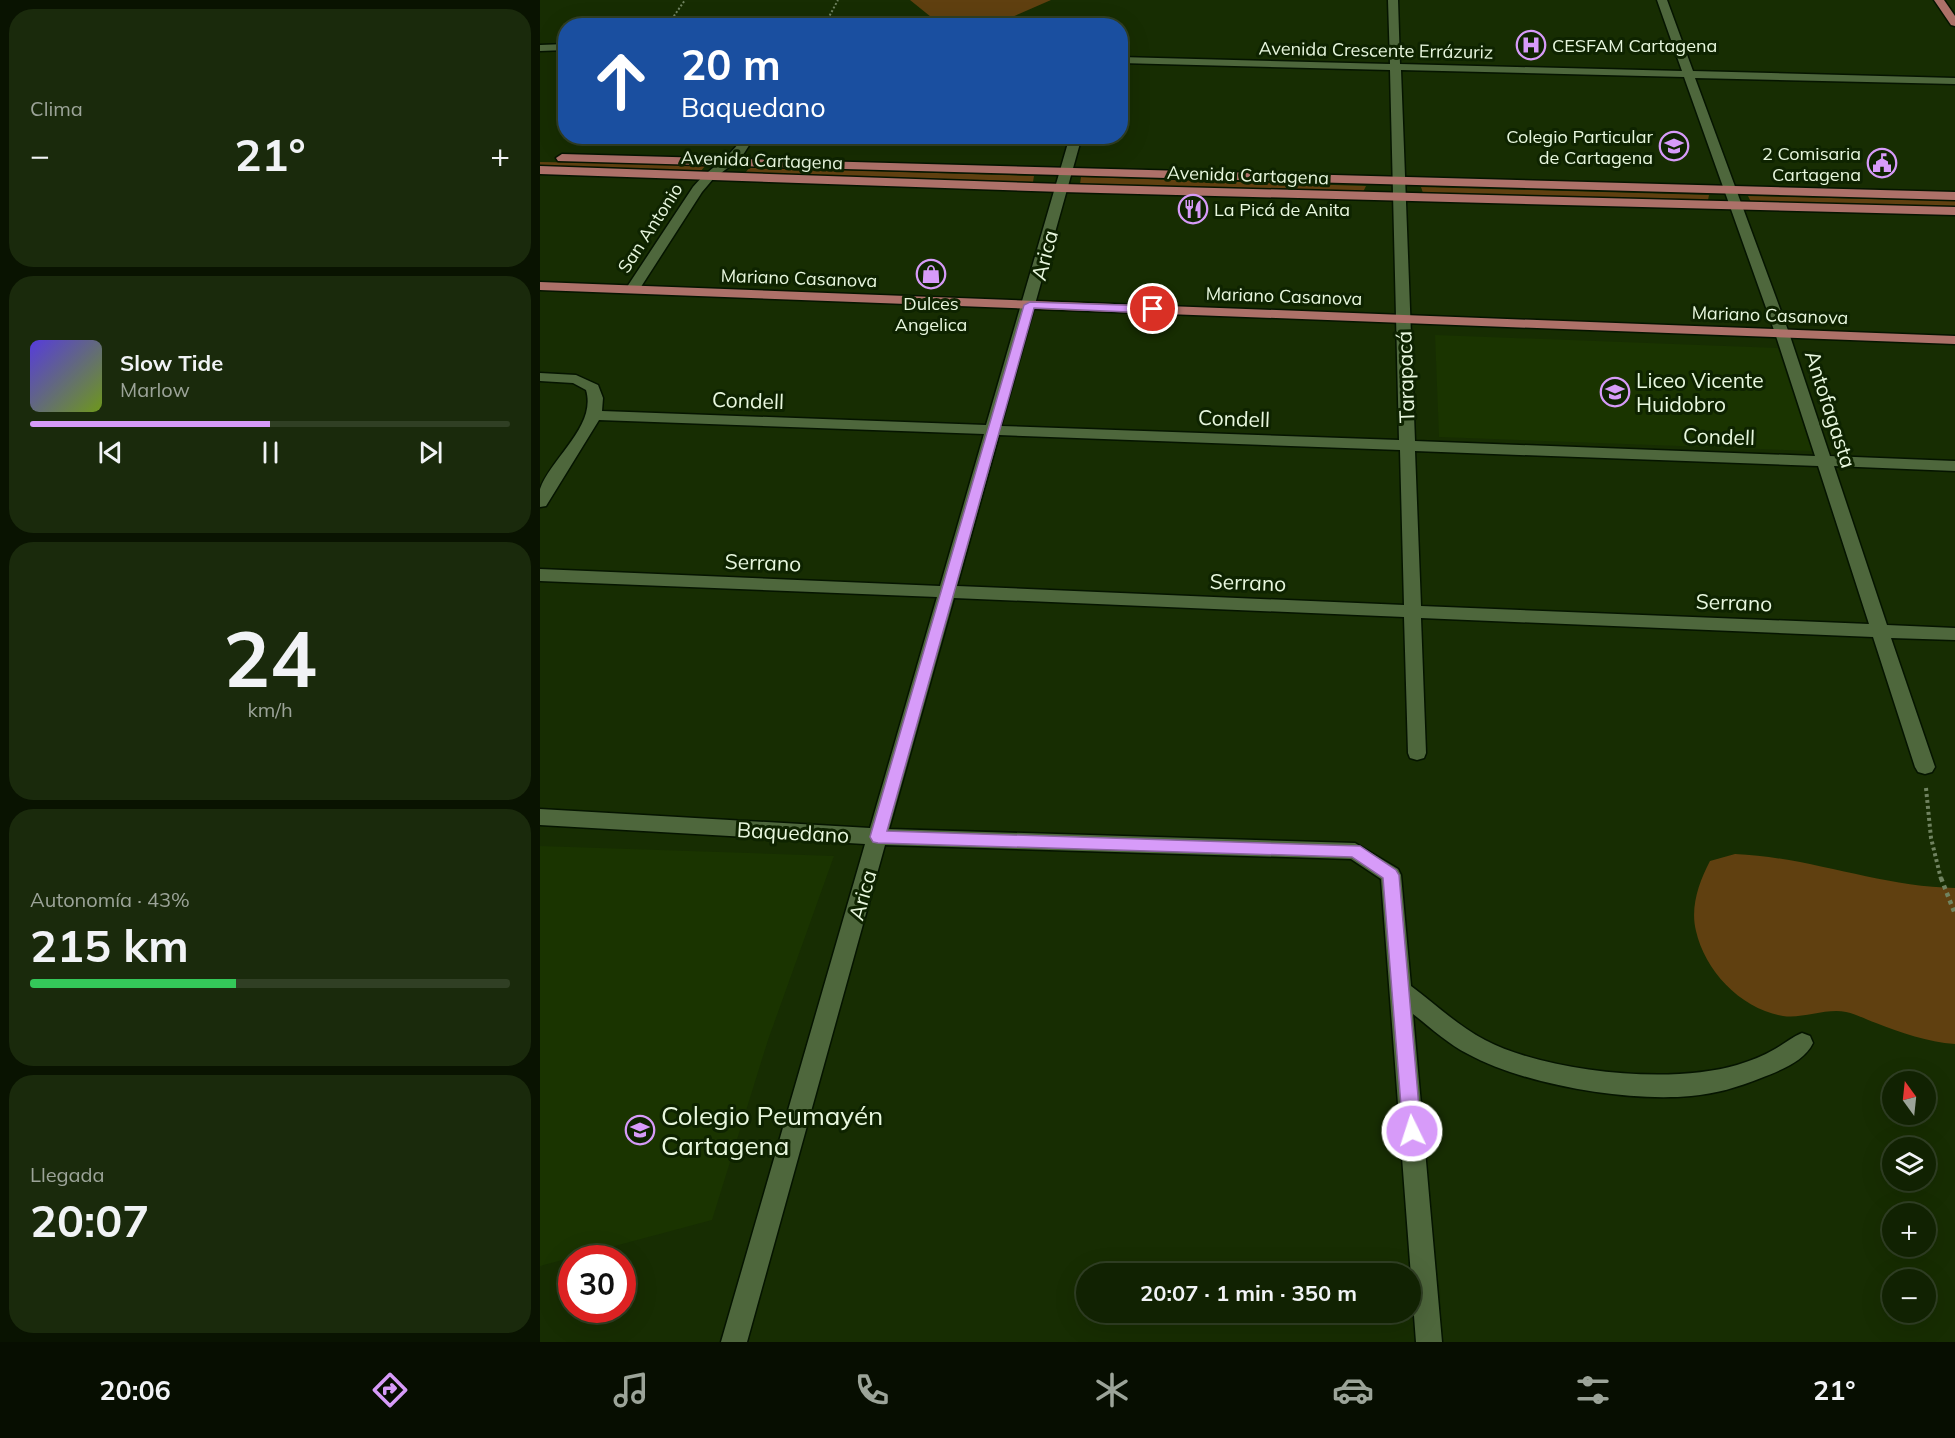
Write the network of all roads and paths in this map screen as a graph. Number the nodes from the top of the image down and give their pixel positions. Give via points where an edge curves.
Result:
1 (685, 0) edge
2 (838, 0) edge
3 (1393, 0) edge
4 (1662, 0) edge
5 (1939, 0) edge
6 (673, 18) edge
7 (828, 18) edge
8 (1955, 23) edge
9 (558, 47) edge
10 (540, 48) edge
11 (1128, 60) edge
12 (1395, 67) junction
13 (1691, 74) junction
14 (1955, 81) edge
15 (745, 144) edge
16 (1074, 144) edge
17 (540, 158) edge
18 (728, 162) junction
19 (540, 170) edge
20 (1067, 171) junction
21 (709, 176) junction
22 (1399, 181) junction
23 (1062, 188) junction
24 (1732, 191) junction
25 (1955, 196) edge
26 (1399, 198) junction
27 (1737, 206) junction
28 (1955, 211) edge
29 (540, 286) edge
30 (632, 290) junction
31 (1030, 305) junction
32 (1403, 319) junction
33 (1782, 333) junction
34 (1955, 340) edge
35 (540, 377) edge
36 (594, 415) junction
37 (994, 430) junction
38 (1407, 445) junction
39 (1824, 461) junction
40 (1955, 466) edge
41 (540, 502) edge
42 (540, 575) edge
43 (948, 592) junction
44 (1413, 611) junction
45 (1881, 631) junction
46 (1955, 634) edge
47 (1417, 753) dead end
48 (1925, 767) joint
49 (540, 817) edge
50 (878, 837) junction
51 (1955, 914) edge
52 (1401, 991) junction
53 (1802, 1043) dead end
54 (734, 1342) edge
55 (1428, 1342) edge

1 - 6 path
2 - 7 path
3 - 12 street, Tarapacá
4 - 13 street, Antofagasta
5 - 8 main road
9 - 10 street
11 - 12 street, Avenida Crescente Errázuriz
12 - 13 street, Avenida Crescente Errázuriz
12 - 22 street, Tarapacá
13 - 14 street, Avenida Crescente Errázuriz
13 - 24 street, Antofagasta
15 - 18 street, San Antonio
16 - 20 street, Arica
17 - 18 main road, Avenida Cartagena
18 - 20 main road, Avenida Cartagena
18 - 21 street, San Antonio
19 - 21 main road, Avenida Cartagena
20 - 22 main road, Avenida Cartagena
20 - 23 street, Arica
21 - 23 main road, Avenida Cartagena
21 - 30 street, San Antonio
22 - 24 main road, Avenida Cartagena
22 - 26 street, Tarapacá
23 - 26 main road, Avenida Cartagena
23 - 31 street, Arica
24 - 25 main road, Avenida Cartagena
24 - 27 street, Antofagasta
26 - 27 main road, Avenida Cartagena
26 - 32 street, Tarapacá
27 - 28 main road, Avenida Cartagena
27 - 33 street, Antofagasta
29 - 30 main road, Mariano Casanova
30 - 31 main road, Mariano Casanova
31 - 32 main road, Mariano Casanova
31 - 37 street, Arica
32 - 33 main road, Mariano Casanova
32 - 38 street, Tarapacá
33 - 34 main road, Mariano Casanova
33 - 39 street, Antofagasta
35 - 36 street via 586,382 596,398
36 - 37 street, Condell
36 - 41 street
37 - 38 street, Condell
37 - 43 street, Arica
38 - 39 street, Condell
38 - 44 street, Tarapacá
39 - 40 street, Condell
39 - 45 street, Antofagasta
42 - 43 street, Serrano
43 - 44 street, Serrano
43 - 50 street, Arica
44 - 45 street, Serrano
44 - 47 street, Tarapacá
45 - 46 street, Serrano
45 - 48 street, Antofagasta
48 - 51 path via 1928,830 1938,876
49 - 50 street, Baquedano
50 - 52 street, Baquedano via 1355,851 1391,875
50 - 54 street, Arica
52 - 53 street via 1485,1052 1512,1063 1626,1085 1658,1088 1712,1083 1757,1071 1779,1061
52 - 55 street

